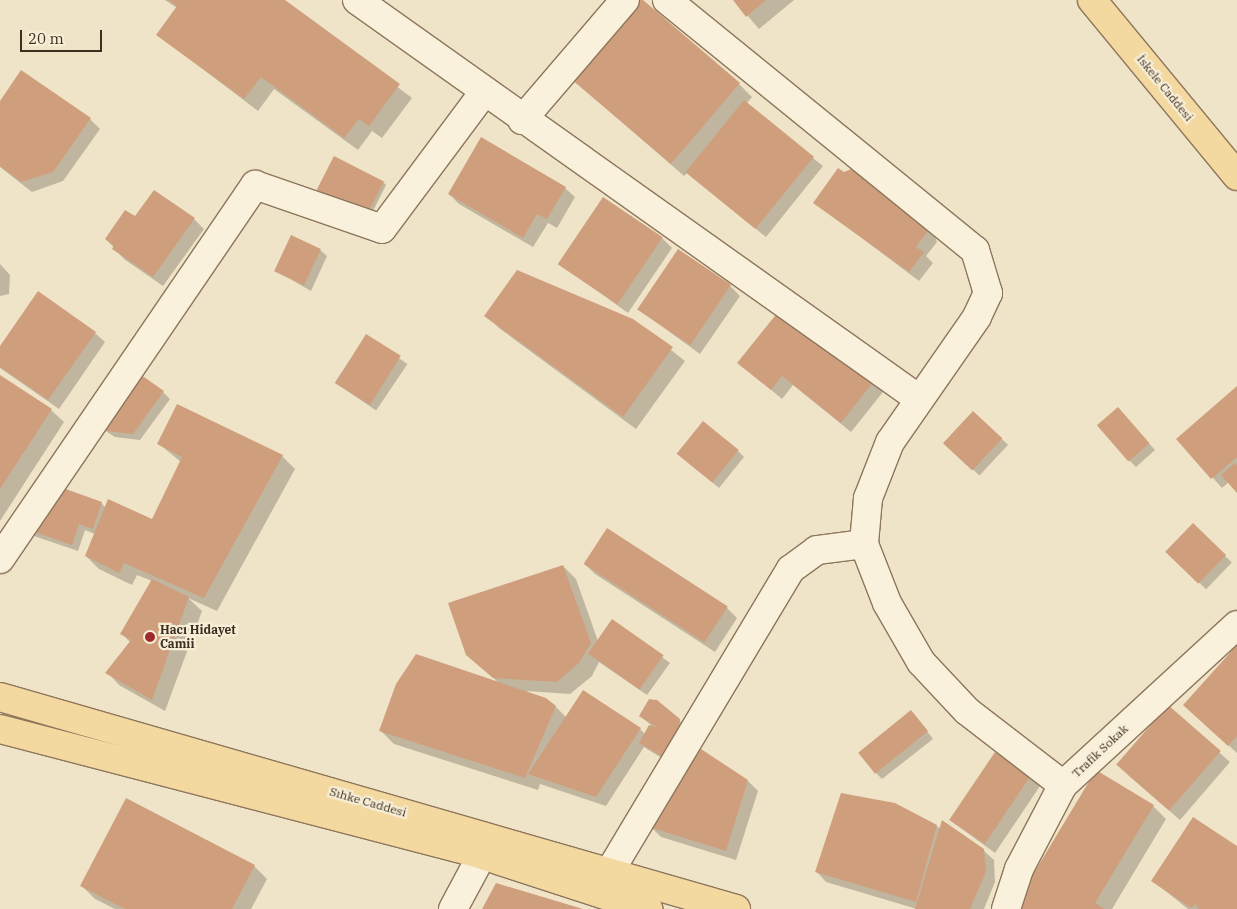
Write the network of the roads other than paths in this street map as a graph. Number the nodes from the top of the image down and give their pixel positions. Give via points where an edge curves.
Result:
1 (357, 0) edge
2 (625, 0) edge
3 (667, 0) edge
4 (1092, 0) edge
5 (484, 92) junction
6 (522, 120) junction
7 (1237, 176) edge
8 (919, 399) junction
9 (864, 544) junction
10 (0, 559) edge
11 (1237, 625) edge
12 (0, 698) edge
13 (0, 729) edge
14 (1063, 785) junction
15 (482, 855) junction
16 (610, 871) junction
17 (453, 909) edge
18 (648, 909) edge
19 (736, 909) edge
20 (1006, 909) edge

1 - 5 street
2 - 6 street
3 - 8 street via 975,250 988,293 977,317
4 - 7 main road, İskele Caddesi
5 - 6 street
5 - 10 street via 382,229 254,185
6 - 8 street
8 - 9 street via 890,442 868,498
9 - 14 street via 887,603 921,662 967,711
9 - 16 street via 817,550 791,569
11 - 14 street, Trafik Sokak
12 - 16 main road, Sıhke Caddesi
13 - 15 main road
14 - 20 street, Trafik Sokak via 1019,869
15 - 17 street
15 - 18 main road
16 - 19 main road, Sıhke Caddesi

